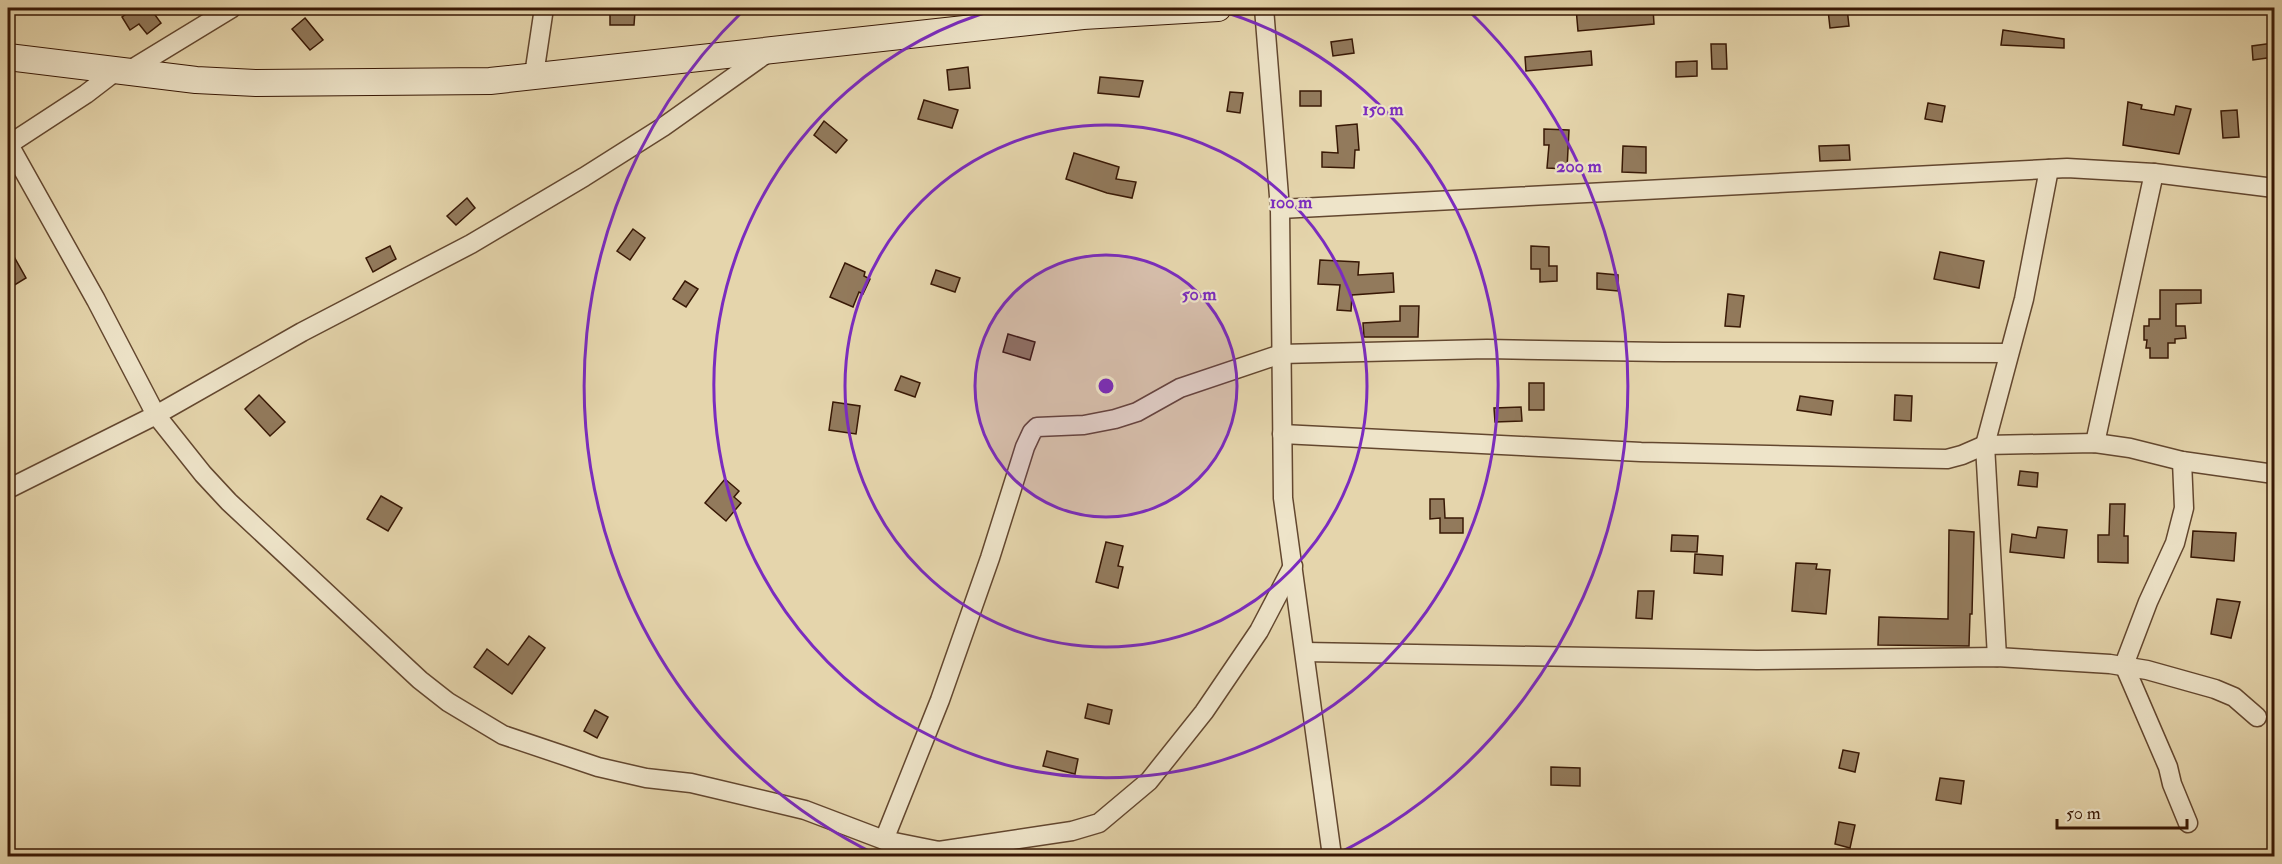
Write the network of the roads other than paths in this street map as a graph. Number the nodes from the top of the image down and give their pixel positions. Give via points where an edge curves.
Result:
1 (232, 8) edge
2 (544, 8) edge
3 (1218, 8) edge
4 (1264, 8) edge
5 (773, 49) junction
6 (8, 57) edge
7 (122, 71) junction
8 (534, 75) junction
9 (8, 144) edge
10 (2049, 169) junction
11 (2154, 174) junction
12 (2274, 188) edge
13 (1280, 209) junction
14 (2009, 352) junction
15 (1281, 354) junction
16 (156, 415) junction
17 (1282, 434) junction
18 (2095, 443) junction
19 (1986, 445) junction
20 (2182, 461) junction
21 (2274, 474) edge
22 (8, 489) edge
23 (1293, 566) junction
24 (1305, 652) junction
25 (1997, 657) junction
26 (2124, 665) junction
27 (2257, 717) dead end
28 (2188, 823) dead end
29 (884, 840) junction
30 (1332, 856) edge

1 - 7 street
2 - 8 street
3 - 5 street via 1083,16
4 - 13 street
5 - 8 street
5 - 16 street via 663,127 539,205
6 - 7 street
7 - 8 street via 256,83 490,81
7 - 9 street
9 - 16 street
10 - 11 street
10 - 13 street
10 - 14 street via 2024,299
11 - 12 street
11 - 18 street
13 - 15 street
14 - 15 street via 1487,349
14 - 19 street
15 - 17 street
15 - 29 street via 1180,388 1115,419 1037,427 1032,432 940,700
16 - 22 street
16 - 29 street via 229,502 420,680 478,721 513,739 598,767 691,783 805,810
17 - 19 street via 1641,452 1947,459
17 - 23 street via 1283,498
18 - 19 street
18 - 20 street
19 - 25 street
20 - 21 street
20 - 26 street via 2184,508 2175,543
23 - 24 street
23 - 29 street via 1259,631 1204,712 1149,781 1099,823 1072,831 939,851
24 - 25 street via 1757,660
24 - 30 street
25 - 26 street
26 - 27 street via 2234,696
26 - 28 street

